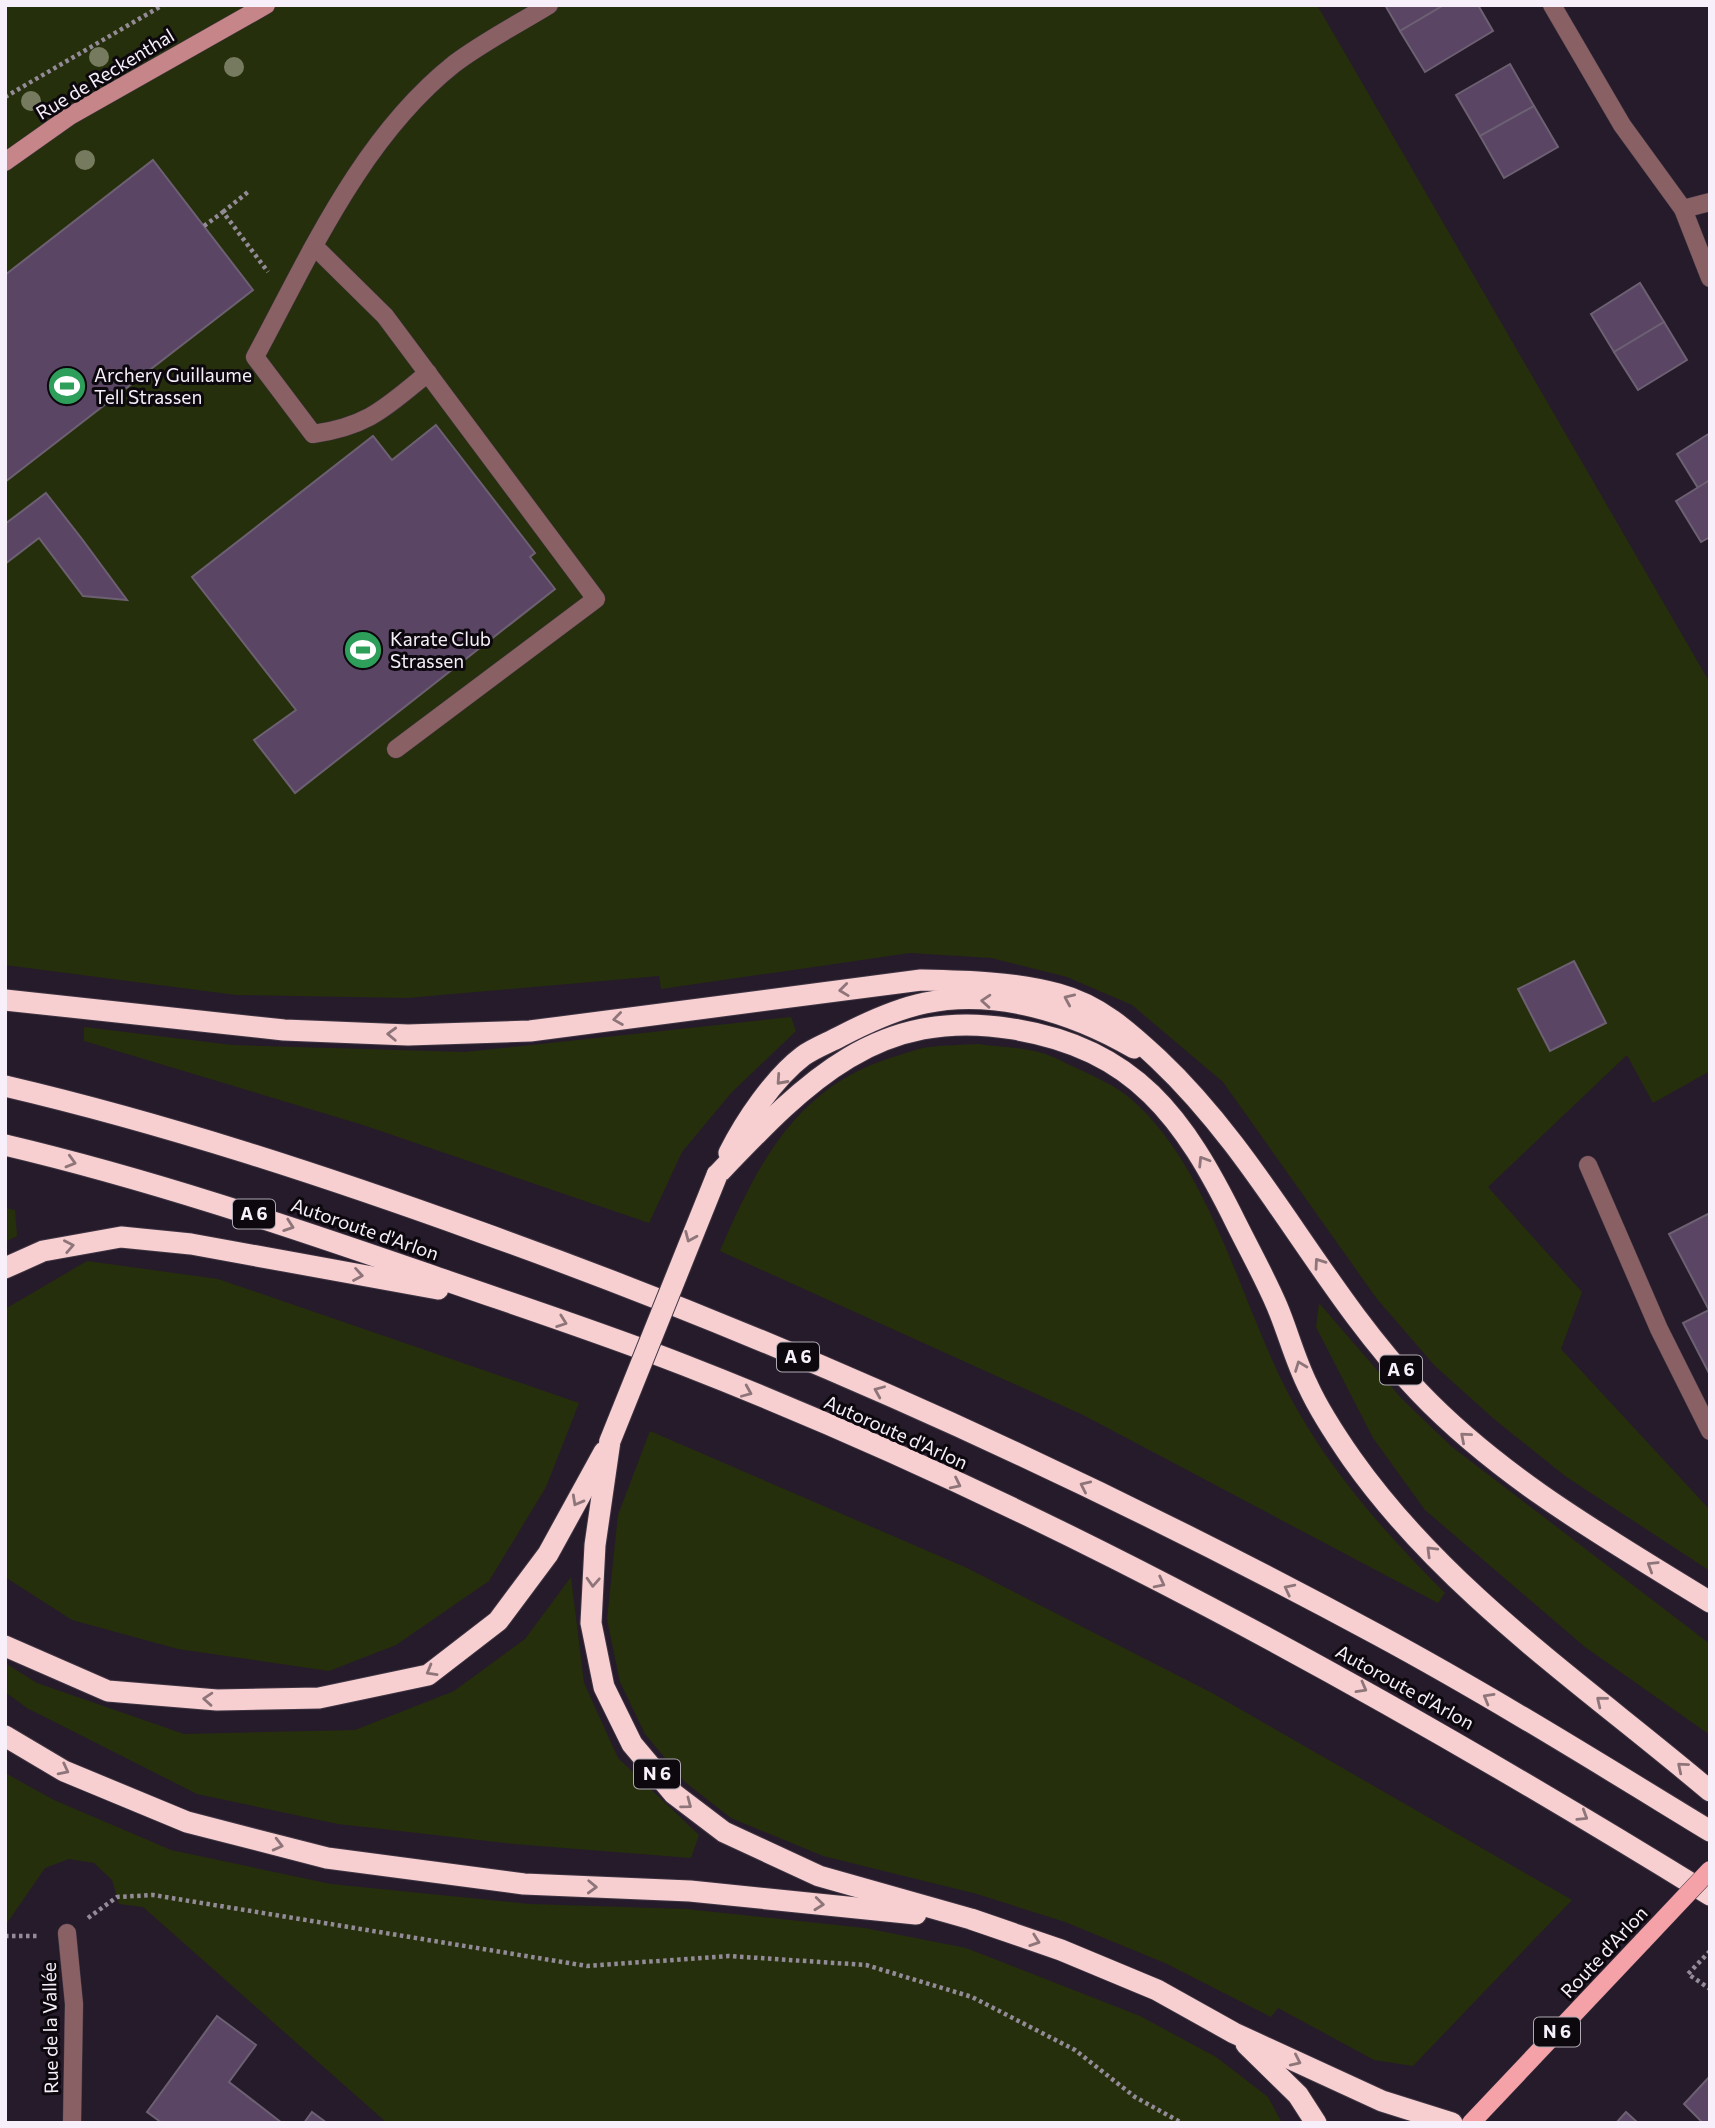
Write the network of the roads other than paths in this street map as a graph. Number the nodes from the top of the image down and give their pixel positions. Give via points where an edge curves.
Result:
1 (266, 5) edge
2 (550, 5) edge
3 (1552, 5) edge
4 (5, 162) edge
5 (1710, 202) edge
6 (1683, 209) junction
7 (314, 246) junction
8 (1710, 278) edge
9 (428, 373) junction
10 (396, 749) dead end
11 (5, 1000) edge
12 (1164, 1065) junction
13 (5, 1086) edge
14 (5, 1145) edge
15 (1588, 1165) dead end
16 (718, 1175) junction
17 (5, 1268) edge
18 (498, 1299) junction
19 (1710, 1431) edge
20 (610, 1441) junction
21 (1710, 1602) edge
22 (5, 1646) edge
23 (5, 1736) edge
24 (1710, 1791) edge
25 (1710, 1831) edge
26 (1710, 1870) edge
27 (1710, 1895) edge
28 (971, 1919) junction
29 (67, 1933) road end
30 (1234, 2033) junction
31 (72, 2123) edge
32 (1316, 2123) edge
33 (1452, 2123) edge
34 (1471, 2123) edge

1 - 4 main road, Rue de Reckenthal via 70,117
2 - 7 street via 455,64 405,110 342,197
3 - 6 street via 1622,125
5 - 6 street
6 - 8 street
7 - 9 street via 385,316
7 - 9 street via 255,357 313,434 346,429 377,414
9 - 10 street via 596,599
12 -> 11 highway, A 6 via 1118,1021 1059,994 986,982 921,980 530,1031 408,1035 284,1030
12 -> 16 highway, A 6 via 1107,1032 1052,1011 984,1000 925,1003 865,1023 802,1056 748,1116
21 -> 12 highway, A 6 via 1556,1506 1456,1429 1355,1315 1251,1166 1205,1106
25 -> 13 highway, Autoroute d'Arlon / A 6 via 1548,1731 1380,1636 1152,1517 927,1412 640,1290 314,1172
14 -> 18 highway, Autoroute d'Arlon / A 6 via 246,1211
15 - 19 street via 1659,1329
16 -> 20 highway, A 6, bridge
24 -> 16 highway via 1489,1609 1409,1529 1352,1459 1308,1386 1276,1304 1216,1181 1183,1128 1147,1087 1098,1054 1047,1034 984,1024 928,1026 872,1044 818,1076
17 -> 18 highway, A 6 via 43,1251 121,1237 191,1244
18 -> 27 highway, Autoroute d'Arlon / A 6 via 697,1371 910,1462 1125,1564 1525,1780
20 -> 22 highway, A 6 via 548,1553 498,1620 428,1675 319,1698 217,1700 108,1691
20 -> 28 highway, N 6 via 595,1545 591,1623 604,1687 632,1744 674,1794 724,1832 819,1876
23 -> 28 highway, N 6 via 64,1771 187,1822 327,1858 524,1884 690,1891
26 - 34 main road, Route d'Arlon / N 6, bridge
28 -> 30 highway, N 6 via 1157,1990
29 - 31 street, Rue de la Vallée via 75,2004
30 - 32 highway, N 6 via 1298,2095
30 -> 33 highway, N 6 via 1382,2101

